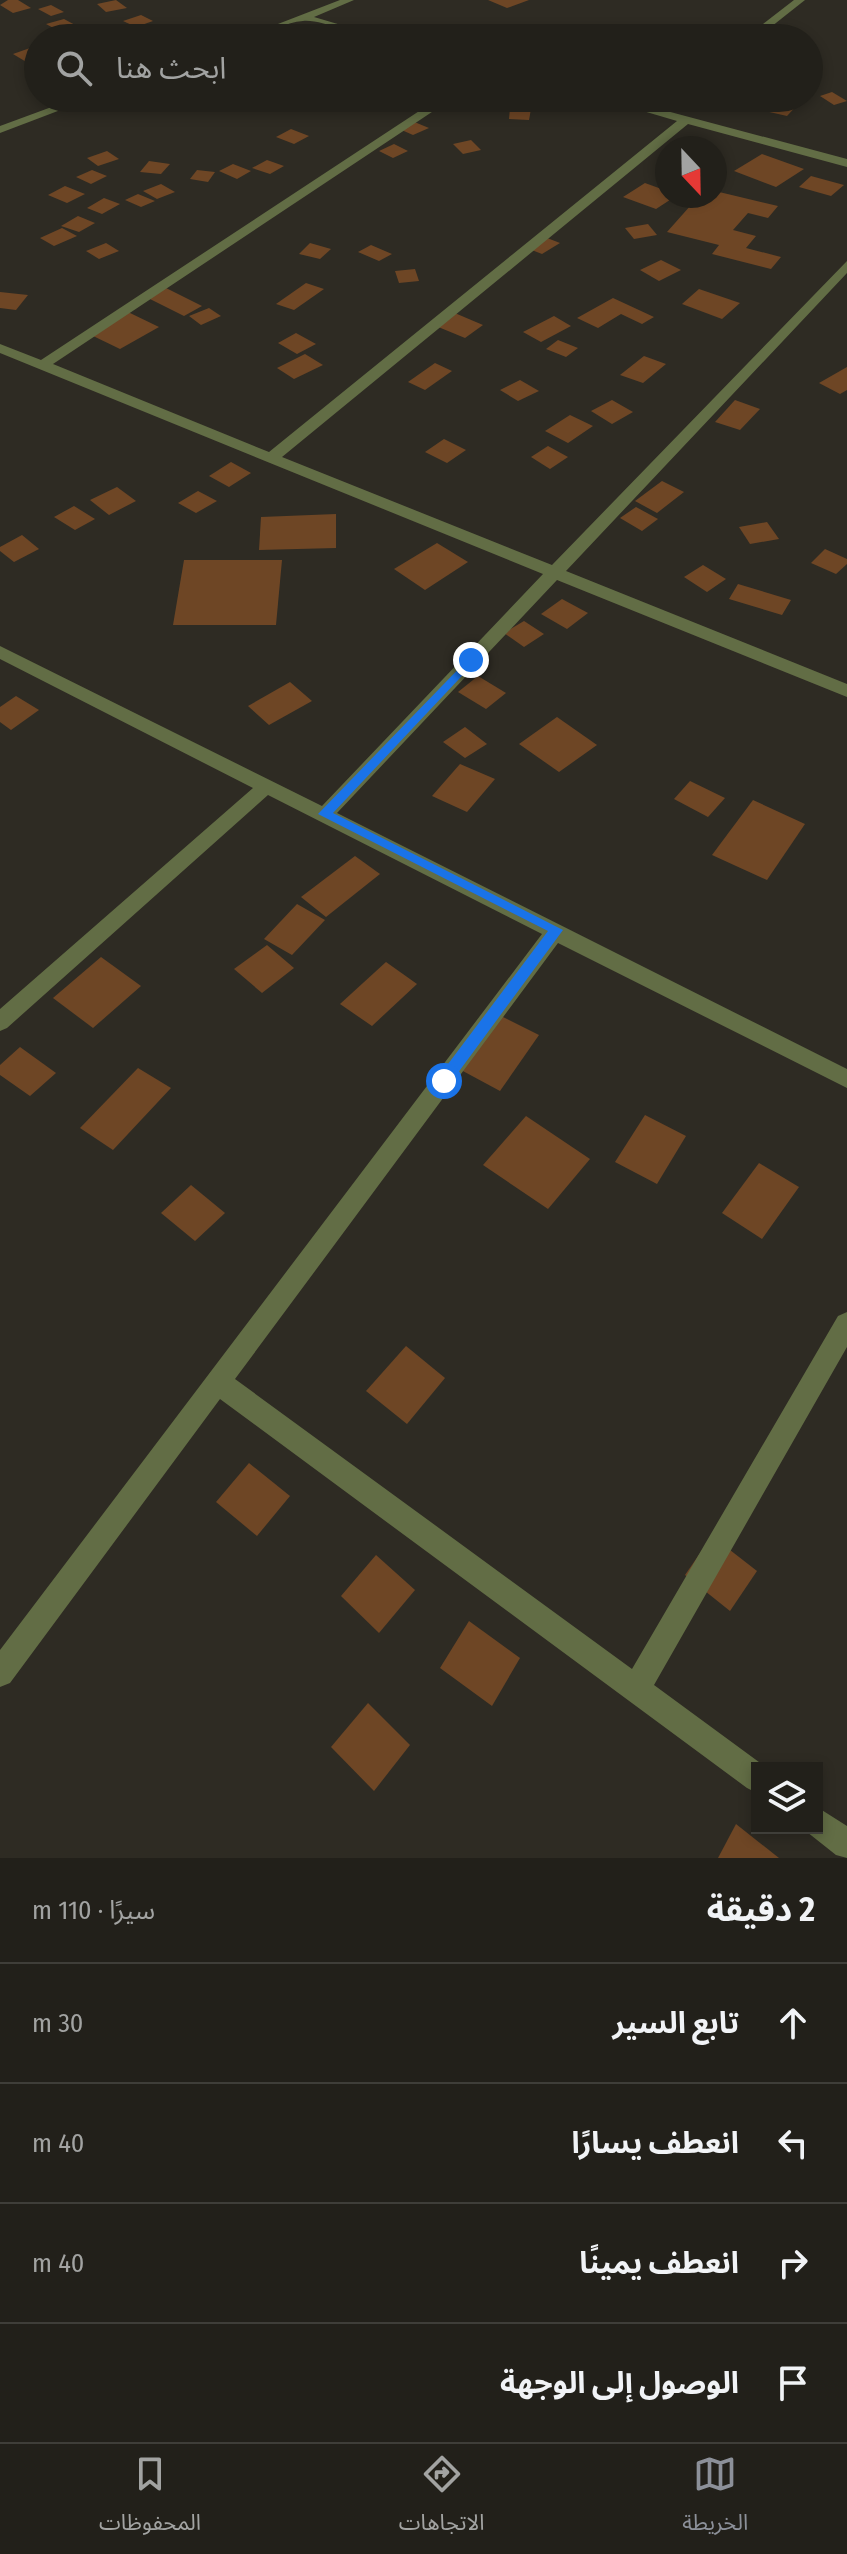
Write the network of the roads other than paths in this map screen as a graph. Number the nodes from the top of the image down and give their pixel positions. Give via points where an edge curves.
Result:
1 (349, 0) edge
2 (800, 0) edge
3 (303, 17) junction
4 (284, 24) edge
5 (329, 24) edge
6 (768, 24) edge
7 (40, 112) edge
8 (426, 112) edge
9 (657, 112) edge
10 (685, 120) junction
11 (0, 130) edge
12 (847, 163) edge
13 (847, 265) edge
14 (0, 348) edge
15 (42, 365) junction
16 (272, 457) junction
17 (555, 572) junction
18 (0, 652) edge
19 (847, 691) edge
20 (267, 786) junction
21 (325, 814) junction
22 (556, 930) junction
23 (0, 1022) edge
24 (847, 1079) edge
25 (847, 1324) edge
26 (218, 1382) junction
27 (0, 1673) edge
28 (636, 1689) junction
29 (751, 1774) edge
30 (823, 1826) edge
31 (847, 1844) edge

1 - 3 street
2 - 6 street
3 - 4 street
3 - 5 street
7 - 11 street
8 - 15 street
9 - 10 street
10 - 12 street
10 - 16 street
13 - 17 street
14 - 15 street
15 - 16 street
16 - 17 street
17 - 19 street
17 - 21 street
18 - 20 street
20 - 21 street
20 - 23 street
21 - 22 street
22 - 24 street
22 - 26 street
25 - 28 street
26 - 27 street
26 - 28 street
28 - 29 street
30 - 31 street

